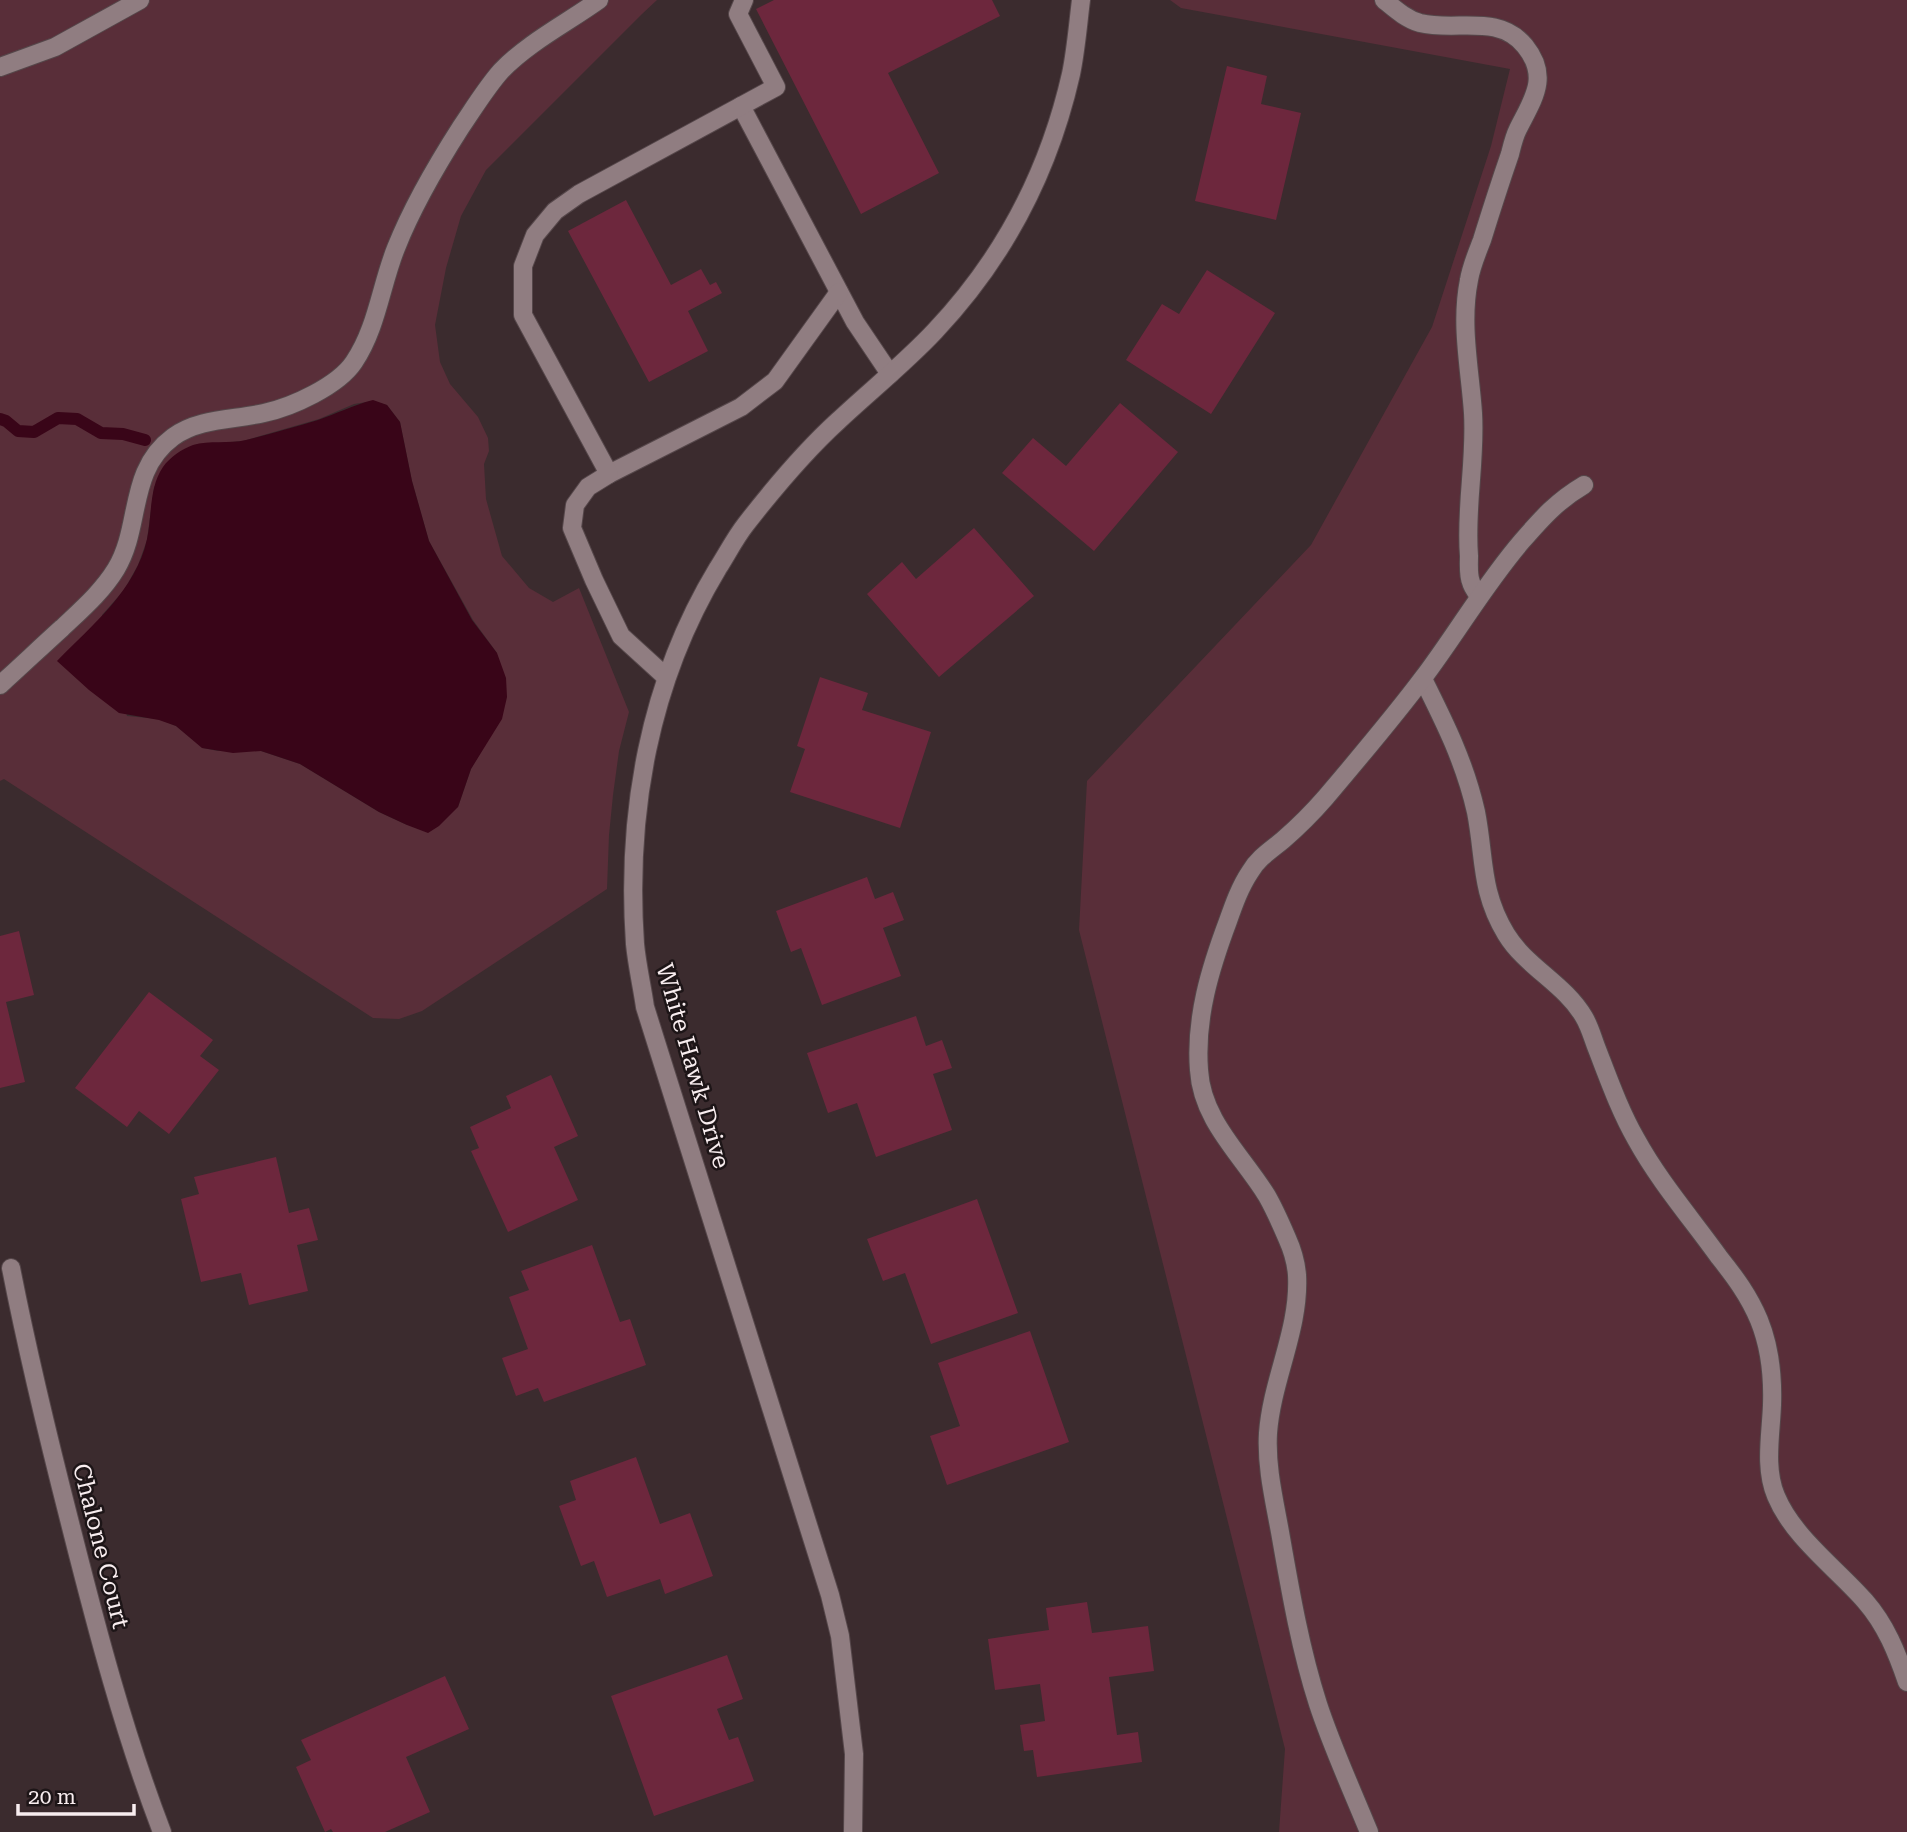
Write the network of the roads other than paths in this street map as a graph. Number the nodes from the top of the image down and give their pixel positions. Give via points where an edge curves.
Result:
1 (140, 0) edge
2 (599, 0) edge
3 (744, 0) edge
4 (1081, 0) edge
5 (1384, 0) edge
6 (0, 67) edge
7 (741, 106) junction
8 (839, 292) junction
9 (890, 374) junction
10 (609, 474) junction
11 (1584, 485) dead end
12 (1479, 596) junction
13 (666, 677) junction
14 (1423, 679) junction
15 (0, 685) edge
16 (11, 1268) dead end
17 (1907, 1682) edge
18 (162, 1832) edge
19 (853, 1832) edge
20 (1370, 1832) edge

1 - 6 street via 55,47
2 - 15 street via 502,70 482,95 408,216 367,338 353,364 328,386 302,400 265,413 201,424 163,445 144,474 127,544 113,573 88,604
3 - 7 street via 738,14 776,87
4 - 9 street, White Hawk Drive via 1071,73 1050,147 1029,198 974,287
5 - 12 street via 1416,22 1502,29 1526,48 1538,75 1538,87 1517,131 1469,280 1466,356 1473,457 1467,536 1470,582
7 - 8 street
7 - 10 street via 563,205 535,235 523,266 523,315
8 - 9 street
8 - 10 street via 775,381 741,407
9 - 13 street, White Hawk Drive via 826,433 744,527 699,599
10 - 13 street via 588,487 575,505 572,528 621,636
11 - 12 street via 1546,513
12 - 14 street
13 - 19 street, White Hawk Drive via 649,739 634,831 636,948 645,1007 840,1636 854,1754
14 - 17 street via 1463,766 1476,813 1485,884 1504,932 1516,950 1584,1017 1636,1140 1748,1295 1760,1322 1771,1376 1770,1474 1775,1494 1800,1533 1883,1625
14 - 20 street via 1323,800 1252,868 1215,954 1200,1021 1199,1069 1211,1114 1272,1205 1297,1270 1294,1317 1268,1433 1272,1487 1315,1694
16 - 18 street, Chalone Court via 36,1388 101,1644

